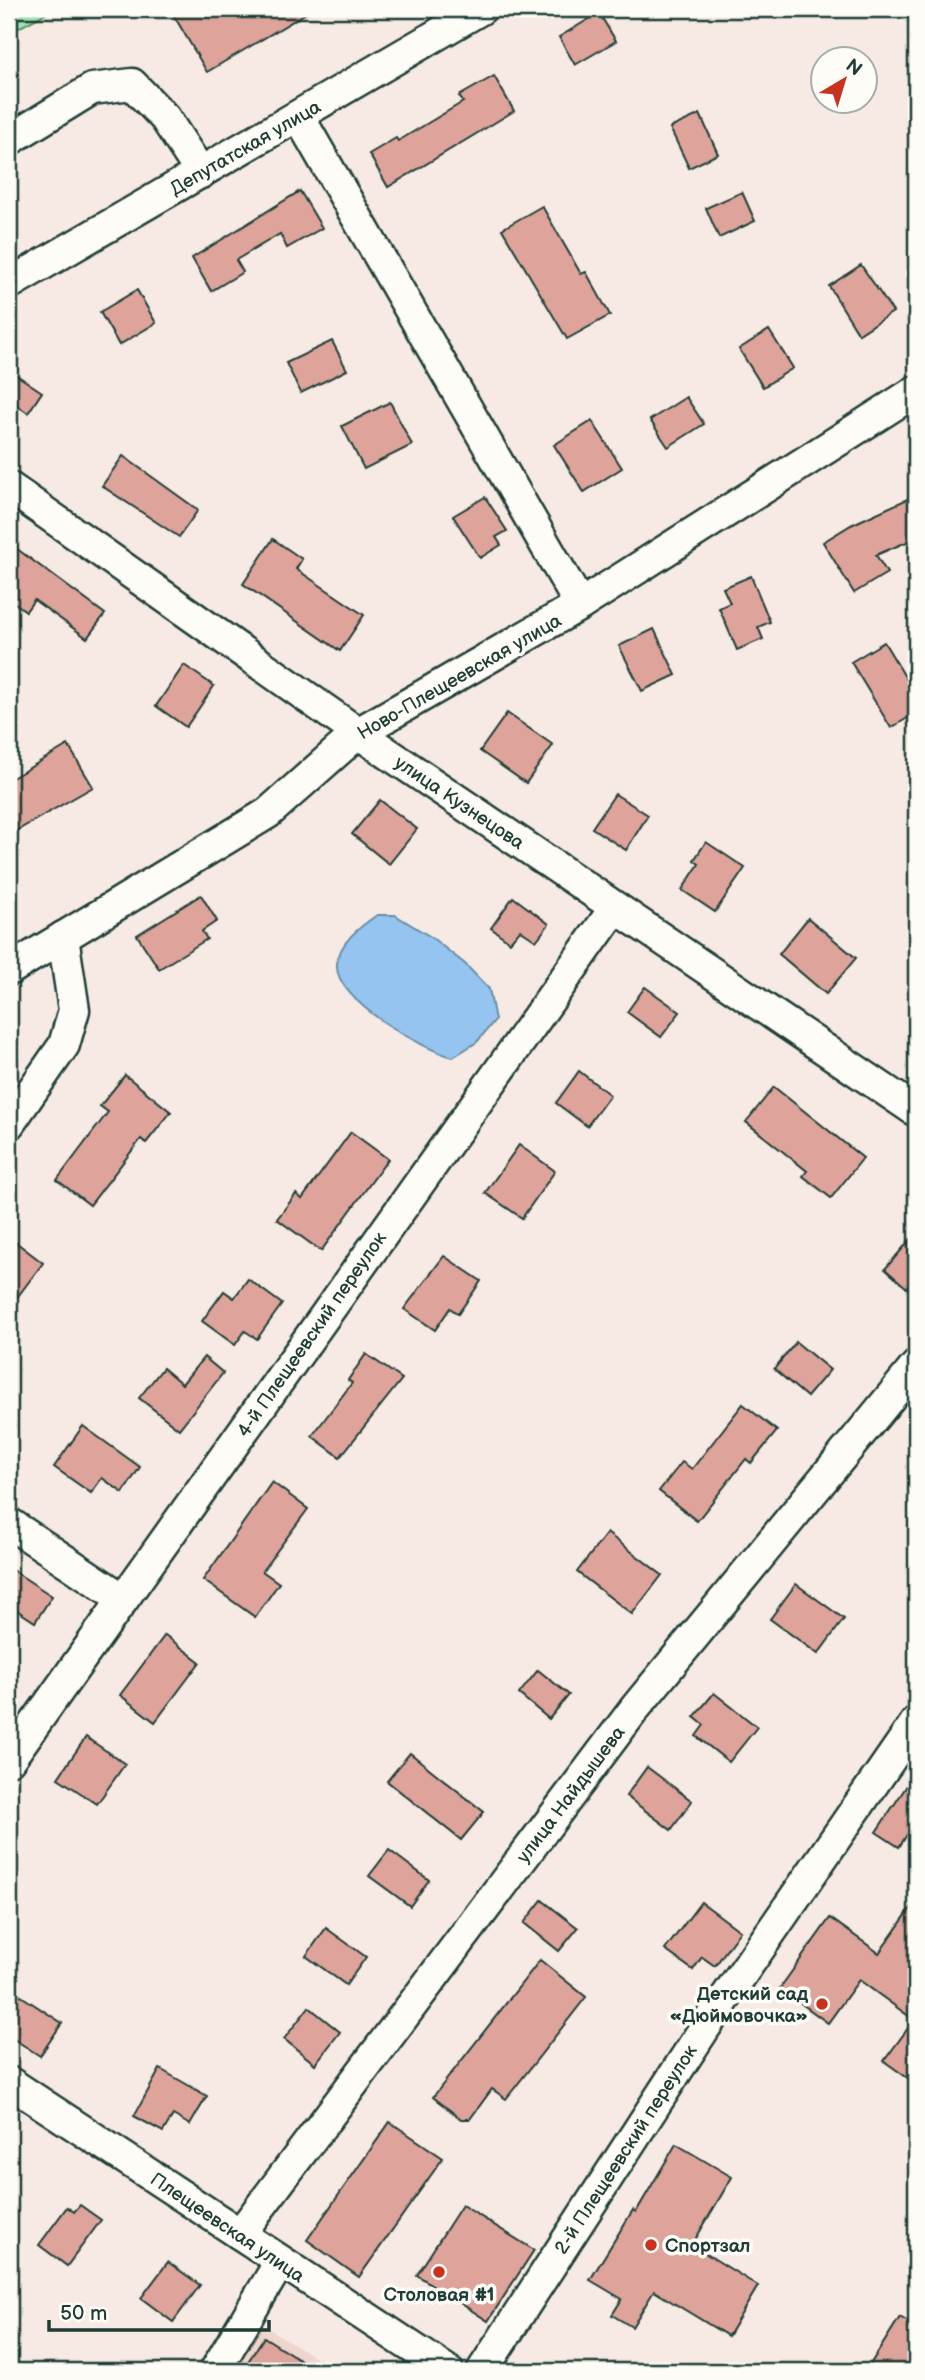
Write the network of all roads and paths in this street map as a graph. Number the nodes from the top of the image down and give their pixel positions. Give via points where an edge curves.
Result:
1 (481, 9) edge
2 (299, 117) junction
3 (9, 140) edge
4 (201, 173) junction
5 (9, 284) edge
6 (916, 391) edge
7 (9, 487) edge
8 (580, 605) junction
9 (358, 733) junction
10 (615, 908) junction
11 (63, 937) junction
12 (9, 970) edge
13 (916, 1111) edge
14 (9, 1124) edge
15 (916, 1366) edge
16 (9, 1523) edge
17 (123, 1599) junction
18 (916, 1722) edge
19 (9, 1760) edge
20 (9, 2082) edge
21 (240, 2234) junction
22 (281, 2262) junction
23 (215, 2371) edge
24 (448, 2371) edge
25 (482, 2371) edge

1 - 2 street, Депутатская улица
2 - 4 street, Депутатская улица
2 - 8 street
3 - 4 street via 92,89 131,84 165,118
4 - 5 street, Депутатская улица
6 - 8 street, Ново-Плещеевская улица
7 - 9 street, улица Кузнецова
8 - 9 street, Ново-Плещеевская улица
9 - 10 street, улица Кузнецова
9 - 11 street, Ново-Плещеевская улица via 268,813
10 - 13 street, улица Кузнецова
10 - 17 street, 4-й Плещеевский переулок
11 - 12 street, Ново-Плещеевская улица
11 - 14 street via 74,1010 64,1045
15 - 21 street, улица Найдышева via 636,1707
16 - 17 street
17 - 19 street, 4-й Плещеевский переулок
18 - 25 street, 2-й Плещеевский переулок via 706,2026
20 - 21 street, Плещеевская улица
21 - 22 street, Плещеевская улица
22 - 23 street
22 - 24 street, Плещеевская улица

